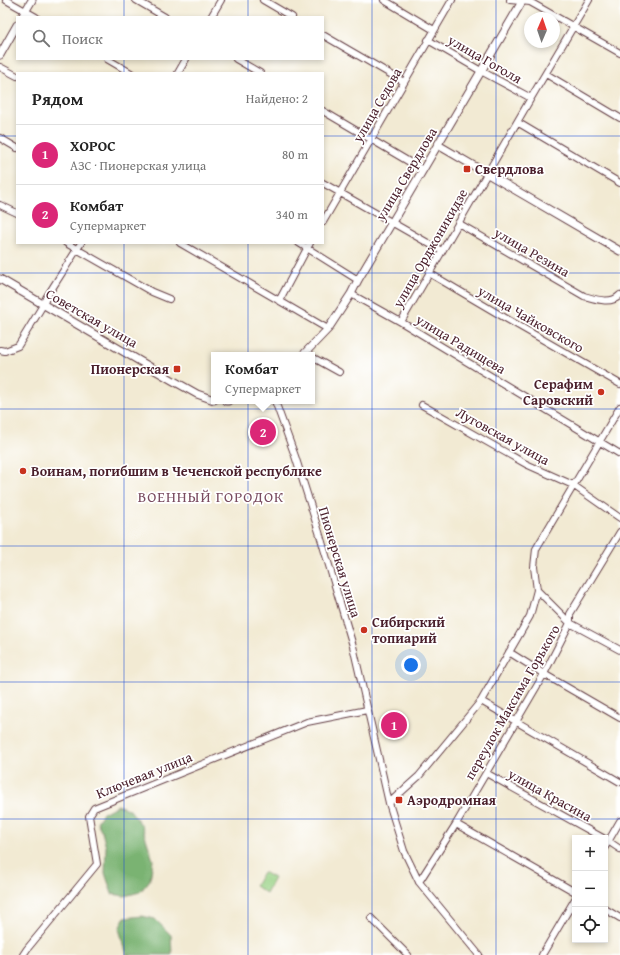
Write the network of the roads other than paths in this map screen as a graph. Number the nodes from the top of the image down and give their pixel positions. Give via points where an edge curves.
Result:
1 (6, 0) edge
2 (32, 0) edge
3 (136, 0) edge
4 (221, 0) edge
5 (263, 0) edge
6 (384, 0) edge
7 (452, 0) edge
8 (510, 0) edge
9 (589, 0) edge
10 (523, 1) edge
11 (24, 14) edge
12 (163, 16) edge
13 (212, 16) edge
14 (290, 16) edge
15 (574, 26) junction
16 (16, 28) edge
17 (434, 30) junction
18 (324, 36) edge
19 (428, 40) junction
20 (620, 53) edge
21 (0, 55) edge
22 (109, 60) edge
23 (185, 60) edge
24 (238, 60) edge
25 (0, 67) edge
26 (481, 71) junction
27 (129, 72) edge
28 (179, 72) edge
29 (258, 72) edge
30 (546, 74) junction
31 (16, 75) edge
32 (404, 82) junction
33 (530, 98) junction
34 (324, 112) edge
35 (620, 118) edge
36 (517, 122) junction
37 (0, 138) edge
38 (371, 139) junction
39 (438, 144) junction
40 (16, 147) edge
41 (423, 170) junction
42 (487, 173) junction
43 (620, 182) edge
44 (324, 184) edge
45 (340, 193) junction
46 (0, 205) edge
47 (16, 213) edge
48 (324, 220) edge
49 (392, 222) junction
50 (458, 223) junction
51 (68, 244) edge
52 (80, 244) edge
53 (182, 244) edge
54 (309, 245) edge
55 (77, 250) junction
56 (442, 251) junction
57 (620, 251) edge
58 (429, 273) junction
59 (0, 279) edge
60 (358, 280) junction
61 (351, 294) junction
62 (620, 295) edge
63 (168, 299) dead end
64 (279, 301) junction
65 (43, 305) junction
66 (401, 322) junction
67 (328, 329) junction
68 (2, 351) edge
69 (310, 352) edge
70 (315, 359) edge
71 (339, 372) dead end
72 (620, 384) edge
73 (211, 399) edge
74 (276, 404) edge
75 (422, 405) dead end
76 (620, 407) edge
77 (599, 442) junction
78 (620, 454) edge
79 (574, 485) junction
80 (620, 518) edge
81 (620, 532) edge
82 (537, 590) junction
83 (570, 623) junction
84 (620, 650) edge
85 (509, 652) junction
86 (544, 674) junction
87 (481, 702) junction
88 (367, 710) junction
89 (620, 718) edge
90 (516, 722) junction
91 (486, 772) junction
92 (620, 782) edge
93 (389, 803) junction
94 (620, 821) edge
95 (456, 824) junction
96 (595, 835) edge
97 (608, 837) edge
98 (608, 843) edge
99 (620, 849) edge
100 (419, 882) junction
101 (572, 890) edge
102 (572, 904) edge
103 (608, 912) edge
104 (371, 918) dead end
105 (620, 918) edge
106 (23, 955) edge
107 (408, 955) edge
108 (480, 955) edge
109 (542, 955) edge

1 - 11 street
2 - 11 street
3 - 12 street
4 - 13 street
5 - 14 street
6 - 17 street, улица Гоголя
7 - 17 street, улица Седова
8 - 10 street
9 - 15 street, улица Орджоникидзе
10 - 15 street via 530,2
10 - 26 street, улица Свердлова
15 - 20 street
15 - 30 street, улица Орджоникидзе
16 - 21 street
17 - 19 street, улица Седова
18 - 32 street
19 - 26 street, улица Гоголя
19 - 32 street, улица Седова
22 - 27 street
23 - 28 street
24 - 29 street
25 - 31 street
26 - 33 street, улица Гоголя
26 - 39 street, улица Свердлова
30 - 33 street, улица Орджоникидзе
30 - 35 street
32 - 38 street, улица Седова
33 - 36 street, улица Орджоникидзе
34 - 38 street
36 - 42 street, улица Орджоникидзе
36 - 43 street
37 - 40 street
38 - 41 street
38 - 45 street, улица Седова
39 - 41 street, улица Свердлова
39 - 42 street
41 - 49 street, улица Свердлова
42 - 50 street, улица Орджоникидзе
42 - 57 street
44 - 45 street
45 - 48 street, улица Седова
45 - 49 street
46 - 47 street
49 - 56 street
49 - 60 street, улица Свердлова
50 - 56 street, улица Орджоникидзе
50 - 62 street, улица Резина via 584,296 611,300
51 - 55 street
52 - 55 street
53 - 64 street
54 - 60 street
54 - 64 street
55 - 63 street
55 - 65 street
56 - 58 street, улица Орджоникидзе
58 - 66 street, улица Орджоникидзе
58 - 72 street, улица Чайковского
59 - 65 street, Советская улица
60 - 61 street, улица Свердлова
61 - 66 street, улица Радищева
61 - 67 street, улица Свердлова
64 - 67 street
65 - 68 street via 18,346
65 - 73 street, Советская улица via 178,384
66 - 77 street, улица Радищева
67 - 69 street, улица Свердлова
70 - 71 street
74 - 88 street, Пионерская улица via 295,456 353,646
75 - 79 street, Луговская улица via 526,464
76 - 77 street
77 - 78 street, улица Радищева
77 - 79 street
79 - 80 street, Луговская улица
79 - 82 street via 536,549 534,567
81 - 83 street, переулок Максима Горького via 570,614
82 - 83 street
82 - 85 street via 530,616
83 - 84 street
83 - 86 street, переулок Максима Горького
85 - 86 street
85 - 87 street
86 - 89 street
86 - 90 street, переулок Максима Горького
87 - 90 street
87 - 93 street via 419,776
88 - 93 street, Пионерская улица
88 - 106 street, Ключевая улица via 307,722 94,808 89,816 97,864
90 - 91 street, переулок Максима Горького
90 - 92 street
91 - 95 street, переулок Максима Горького
91 - 96 street, улица Красина
93 - 100 street, Пионерская улица via 404,851
94 - 97 street
95 - 100 street, переулок Максима Горького
95 - 101 street
98 - 99 street, улица Красина
100 - 108 street, Пионерская улица
102 - 109 street
103 - 105 street
104 - 107 street

